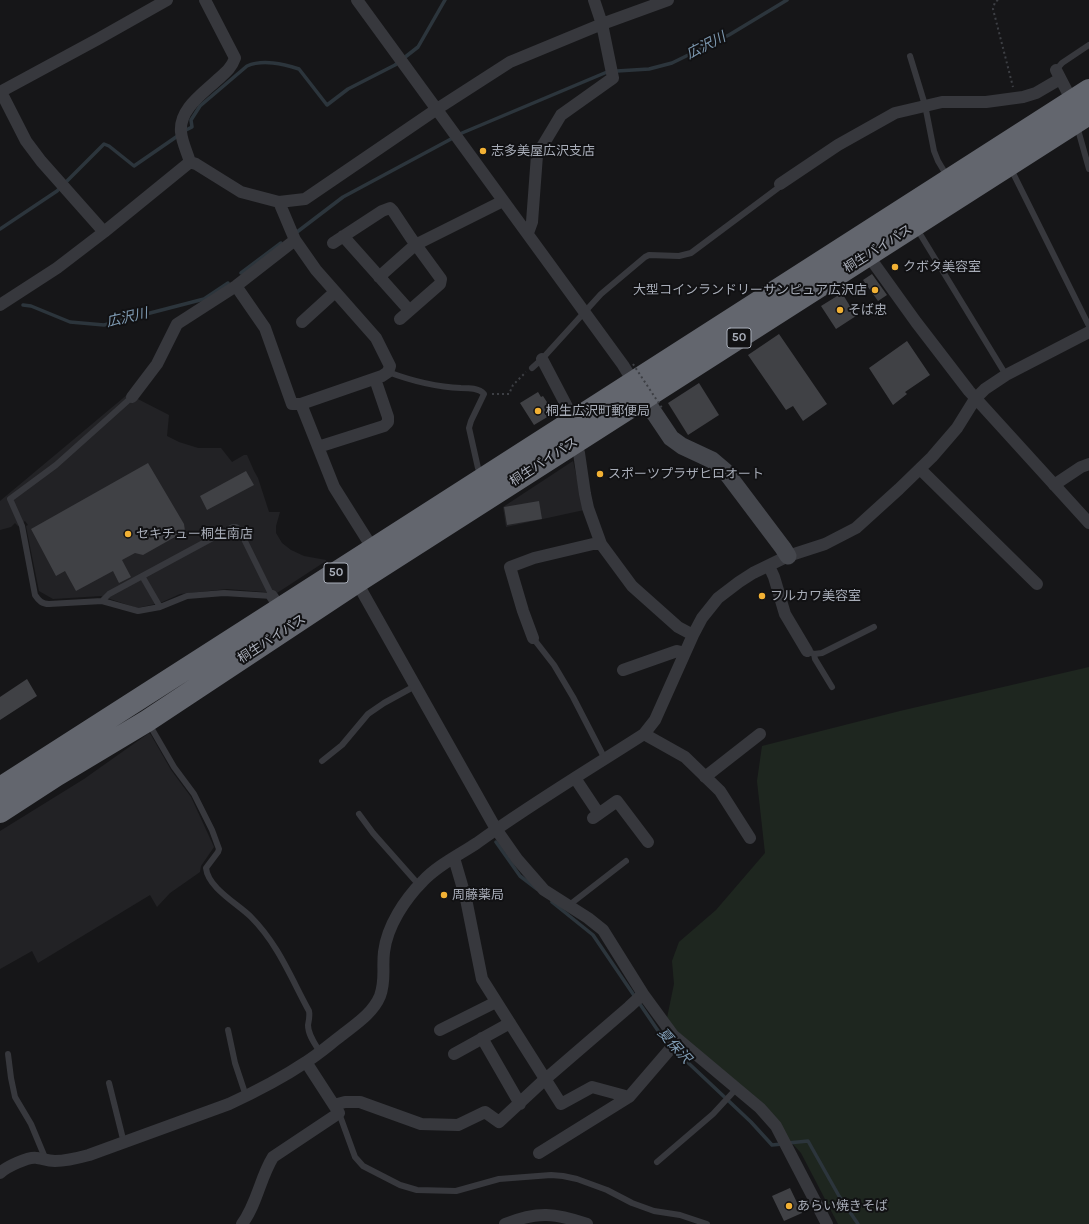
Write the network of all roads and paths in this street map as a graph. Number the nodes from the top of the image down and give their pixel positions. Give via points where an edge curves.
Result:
1 (167, 0) edge
2 (205, 0) edge
3 (356, 0) edge
4 (594, 0) edge
5 (668, 0) edge
6 (998, 0) edge
7 (602, 24) junction
8 (1089, 45) edge
9 (910, 56) dead end
10 (1058, 75) junction
11 (0, 92) edge
12 (1016, 98) junction
13 (926, 105) junction
14 (1079, 108) edge
15 (436, 109) junction
16 (190, 162) junction
17 (1009, 166) junction
18 (1089, 169) edge
19 (950, 180) junction
20 (780, 184) joint
21 (503, 201) junction
22 (279, 202) junction
23 (914, 226) junction
24 (104, 232) junction
25 (528, 233) junction
26 (343, 236) junction
27 (295, 240) junction
28 (332, 243) dead end
29 (416, 245) junction
30 (862, 247) junction
31 (379, 277) junction
32 (236, 286) junction
33 (335, 292) junction
34 (0, 305) edge
35 (409, 310) junction
36 (584, 312) junction
37 (400, 319) dead end
38 (302, 322) dead end
39 (1089, 326) edge
40 (1089, 332) edge
41 (542, 359) junction
42 (532, 368) joint
43 (388, 372) junction
44 (1006, 375) junction
45 (375, 379) junction
46 (643, 388) junction
47 (484, 394) junction
48 (132, 398) joint
49 (975, 399) junction
50 (301, 404) junction
51 (574, 420) junction
52 (576, 442) junction
53 (318, 447) junction
54 (1089, 464) edge
55 (920, 469) junction
56 (483, 478) junction
57 (1054, 485) junction
58 (1089, 523) edge
59 (602, 544) junction
60 (373, 549) junction
61 (788, 556) junction
62 (769, 566) junction
63 (352, 574) junction
64 (142, 576) junction
65 (1037, 584) dead end
66 (102, 601) junction
67 (276, 602) junction
68 (160, 608) junction
69 (874, 627) dead end
70 (693, 635) junction
71 (533, 638) joint
72 (810, 652) junction
73 (685, 653) junction
74 (623, 670) dead end
75 (415, 686) junction
76 (832, 687) dead end
77 (147, 721) junction
78 (644, 734) junction
79 (760, 734) dead end
80 (606, 759) junction
81 (322, 761) dead end
82 (705, 777) junction
83 (575, 778) junction
84 (0, 788) edge
85 (0, 812) edge
86 (359, 814) dead end
87 (496, 829) junction
88 (750, 838) dead end
89 (648, 842) dead end
90 (454, 858) junction
91 (626, 861) dead end
92 (419, 885) junction
93 (568, 906) junction
94 (642, 994) junction
95 (496, 1002) junction
96 (510, 1023) junction
97 (228, 1030) dead end
98 (440, 1030) dead end
99 (482, 1038) junction
100 (678, 1040) junction
101 (320, 1052) junction
102 (8, 1054) dead end
103 (454, 1054) dead end
104 (306, 1062) junction
105 (545, 1079) junction
106 (109, 1083) dead end
107 (736, 1088) junction
108 (246, 1096) junction
109 (629, 1096) junction
110 (520, 1104) junction
111 (337, 1109) junction
112 (124, 1143) junction
113 (539, 1153) dead end
114 (46, 1161) junction
115 (657, 1162) dead end
116 (0, 1173) edge
117 (550, 1219) edge
118 (242, 1224) edge
119 (505, 1224) edge
120 (587, 1224) edge
121 (707, 1224) edge
122 (827, 1224) edge

1 - 11 street
2 - 16 street via 235,58 231,68 193,103 182,119 182,138
3 - 15 street
4 - 7 street
5 - 7 street
6 - 12 path via 994,2 993,8
7 - 15 street via 510,62
7 - 25 street via 613,78 561,115 537,155 532,222
8 - 10 lane via 1062,63
9 - 13 lane
10 - 12 street via 1036,93
10 - 14 street
11 - 24 street via 26,141 37,156
12 - 13 street
13 - 19 lane via 934,151
13 - 20 street via 895,113 838,145
14 - 17 highway, 桐生バイパス / 50
14 - 18 lane
14 - 19 highway, 桐生バイパス / 50
15 - 21 street
15 - 22 street via 305,199
16 - 22 street via 241,192
16 - 24 street
17 - 23 highway, 桐生バイパス / 50
17 - 39 lane
19 - 30 highway, 桐生バイパス / 50
20 - 36 lane via 691,253 645,257
21 - 25 street
21 - 29 street
22 - 27 street
23 - 30 highway, 桐生バイパス / 50
23 - 44 lane
24 - 34 street
25 - 36 street
26 - 28 street
26 - 29 street via 390,208
26 - 31 street
27 - 32 street
27 - 33 street
29 - 31 street
29 - 35 street via 441,279 440,284
30 - 46 highway, 桐生バイパス / 50
30 - 49 street
31 - 35 street
32 - 48 street via 177,324 157,364
32 - 50 street via 265,328 292,404
33 - 38 street
33 - 43 street via 376,338 389,362
35 - 37 street
36 - 41 lane
36 - 46 street
40 - 44 street
41 - 42 lane
41 - 51 street
42 - 47 path via 513,385 509,394
43 - 45 street
43 - 47 lane via 420,383 438,387 472,388
44 - 49 street
45 - 50 street
45 - 53 street via 388,422 384,426
46 - 46 path, bridge
46 - 51 highway, 桐生バイパス / 50
46 - 52 highway, 桐生バイパス / 50
46 - 61 street via 671,438 712,460 725,471
47 - 56 lane via 469,428 478,468
48 - 66 lane via 56,465 10,498 22,526 38,600 44,604
49 - 55 street via 949,437
49 - 57 street
50 - 53 street
51 - 56 highway, 桐生バイパス / 50
52 - 59 street via 588,508
52 - 63 highway, 桐生バイパス / 50
53 - 60 street via 338,495
54 - 57 street
55 - 61 street via 856,528 824,544
55 - 65 street
56 - 60 highway, 桐生バイパス / 50
57 - 58 street
59 - 70 street via 632,586 678,627
59 - 71 street via 534,558 510,567
60 - 63 highway, 桐生バイパス / 50
61 - 62 street
62 - 70 street via 753,573 718,598 702,618
62 - 72 street via 785,614
63 - 67 highway, 桐生バイパス / 50
63 - 75 street
63 - 77 highway, 桐生バイパス / 50
64 - 66 lane via 109,594
64 - 67 lane via 236,527
64 - 68 lane
66 - 68 lane via 138,611
67 - 68 lane via 236,593 180,598
67 - 84 highway, 桐生バイパス / 50
69 - 72 lane via 822,653
70 - 73 street
71 - 80 lane via 554,665
72 - 76 lane
73 - 74 street via 677,651
73 - 78 street via 655,720
75 - 81 lane via 368,714 342,745
75 - 87 street
77 - 85 highway, 桐生バイパス / 50
77 - 101 lane via 174,768 194,794 219,848 206,868 207,874 222,893 257,923 280,954 309,1011 310,1035
78 - 80 street
78 - 82 street via 685,757
79 - 82 street
80 - 83 street
82 - 88 street via 720,791
83 - 87 street
83 - 89 street via 596,816 617,801
86 - 92 lane
87 - 90 street
87 - 93 street via 517,859 544,890
90 - 92 street
90 - 95 street via 466,899 482,978
91 - 93 lane
92 - 101 street via 403,905 391,927 384,951 384,979 371,1012
93 - 94 street via 603,930
94 - 100 street
94 - 105 street
95 - 96 street
95 - 98 street
96 - 99 street
96 - 105 street
97 - 108 lane
99 - 103 street
99 - 110 street
100 - 107 street
100 - 109 street
101 - 104 street
102 - 114 lane via 15,1097
104 - 108 street
104 - 111 street
105 - 109 street via 560,1104 592,1087
105 - 110 street
106 - 112 lane
107 - 115 lane via 713,1114
107 - 122 street via 760,1108 776,1126
108 - 112 street
109 - 113 street
110 - 111 street via 499,1122 485,1112 458,1125 421,1124 360,1102 345,1102
111 - 118 street via 273,1157 254,1203
111 - 121 lane via 358,1162 369,1170 410,1189 456,1190 499,1179 563,1176 607,1190 654,1211 680,1215
112 - 114 street via 72,1159
114 - 116 street via 36,1157 21,1161
117 - 119 street via 520,1218
117 - 120 street via 564,1216

